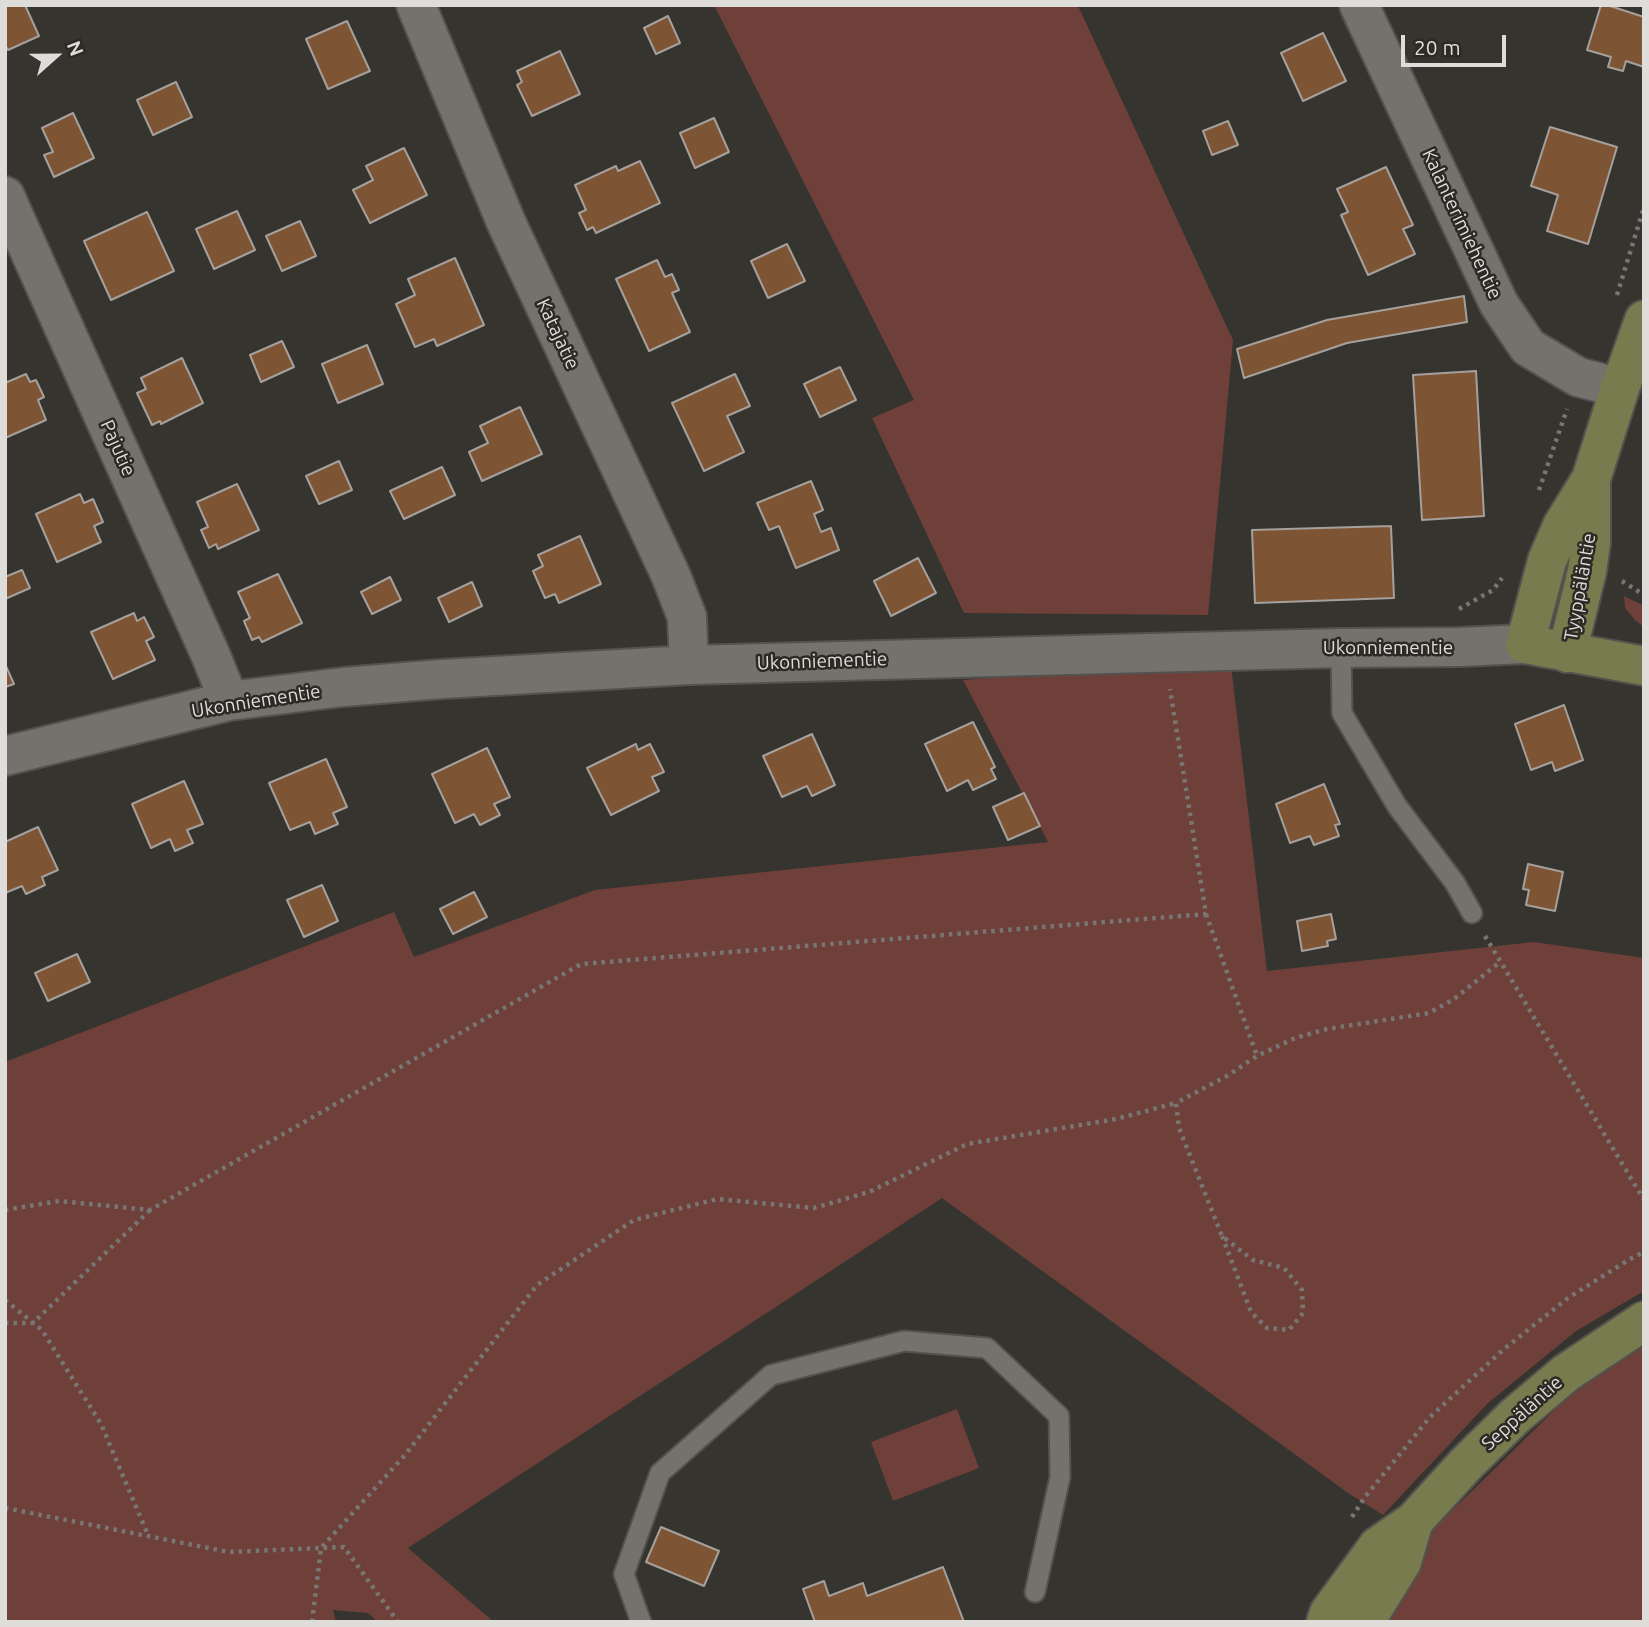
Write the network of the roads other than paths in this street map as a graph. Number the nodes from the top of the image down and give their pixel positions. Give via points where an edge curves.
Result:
1 (416, 5) edge
2 (1359, 5) edge
3 (5, 196) edge
4 (1644, 320) edge
5 (1619, 388) junction
6 (1591, 479) junction
7 (1525, 644) junction
8 (1341, 648) junction
9 (1567, 653) junction
10 (689, 665) junction
11 (1644, 666) edge
12 (229, 701) junction
13 (5, 756) edge
14 (1472, 913) road end
15 (1644, 1321) edge
16 (1414, 1521) junction
17 (1035, 1592) dead end
18 (641, 1622) edge
19 (1326, 1622) edge
20 (1365, 1622) edge

1 - 10 street, Katajatie via 506,222 671,576 687,617
2 - 5 street, Kalanterimiehentie via 1499,304 1528,347 1578,377
3 - 12 street, Pajutie
4 - 5 street, Tyyppäläntie
5 - 6 street, Tyyppäläntie
6 - 7 street, Tyyppäläntie via 1562,526 1547,562
6 - 9 street, Tyyppäläntie via 1591,543
7 - 8 street, Ukonniementie
7 - 9 street, Ukonniementie
8 - 10 street, Ukonniementie
8 - 14 lane via 1342,713 1397,806
9 - 11 street, Ukonniementie
10 - 12 street, Ukonniementie via 442,678
12 - 13 street, Ukonniementie
15 - 16 street, Seppäläntie via 1566,1373 1515,1416
16 - 19 street, Seppäläntie via 1378,1546
16 - 20 street, Seppäläntie via 1402,1562
17 - 18 lane via 1060,1477 1059,1416 987,1348 904,1341 771,1375 660,1473 624,1574

